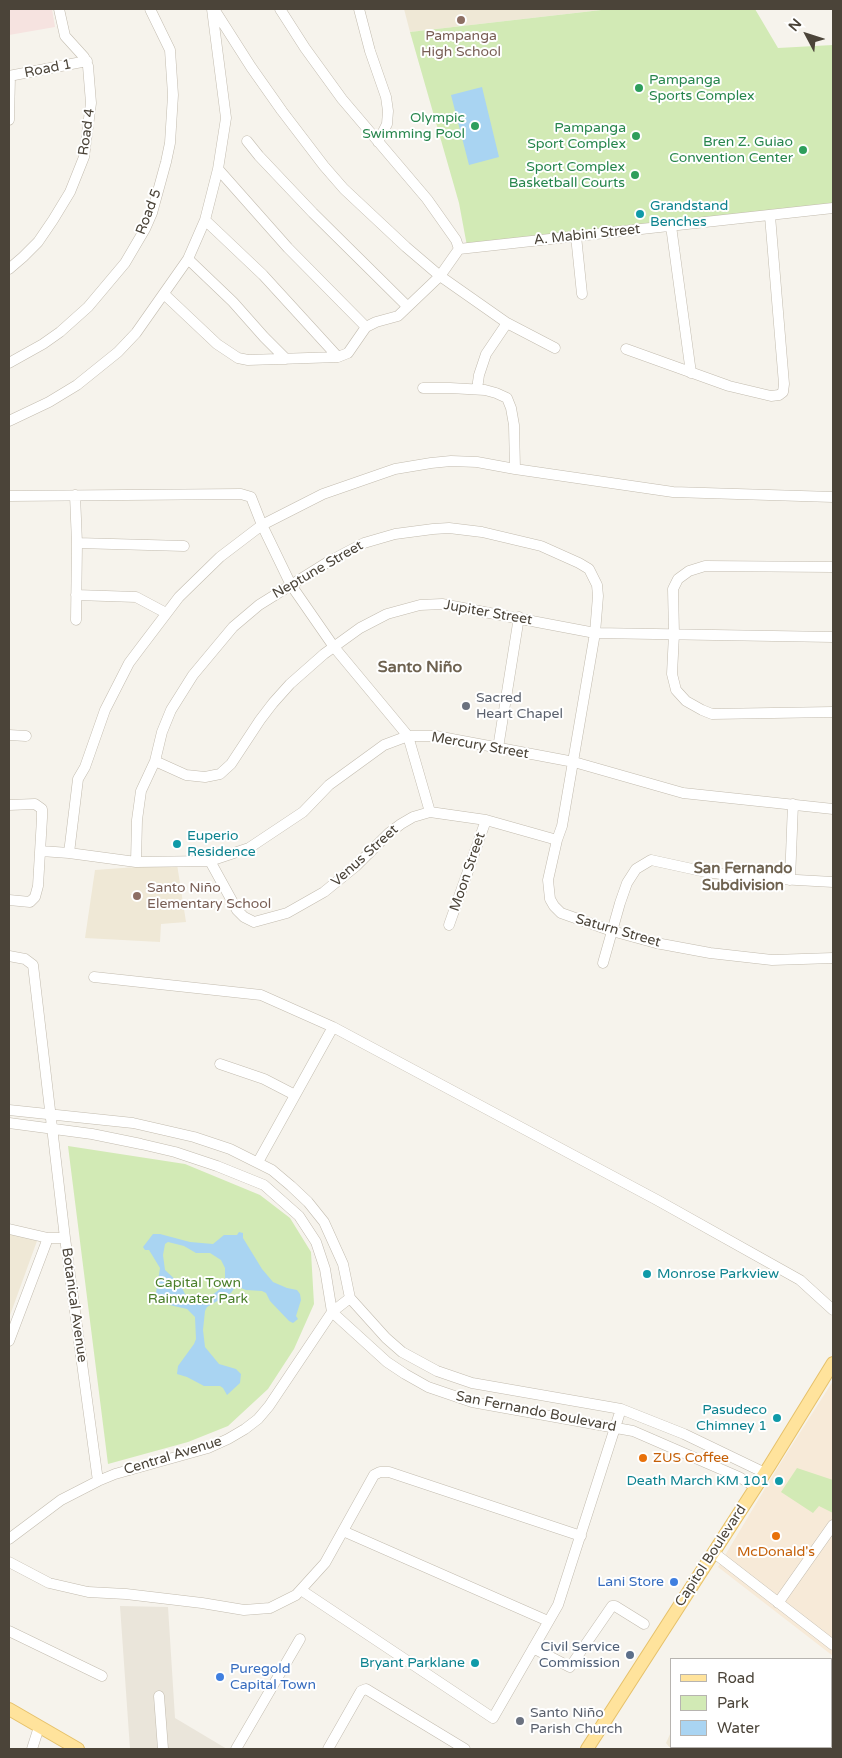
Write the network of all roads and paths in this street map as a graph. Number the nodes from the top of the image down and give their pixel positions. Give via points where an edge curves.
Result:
1 (59, 9) edge
2 (150, 9) edge
3 (213, 9) edge
4 (280, 9) edge
5 (359, 9) edge
6 (87, 62) junction
7 (9, 76) edge
8 (9, 120) edge
9 (247, 141) dead end
10 (378, 142) junction
11 (218, 169) junction
12 (833, 208) edge
13 (770, 216) junction
14 (205, 220) junction
15 (671, 226) junction
16 (576, 236) junction
17 (459, 249) junction
18 (188, 259) junction
19 (9, 269) edge
20 (440, 276) junction
21 (164, 294) junction
22 (582, 294) dead end
23 (407, 306) junction
24 (507, 323) junction
25 (366, 327) junction
26 (555, 348) dead end
27 (626, 349) dead end
28 (338, 357) junction
29 (286, 359) junction
30 (9, 363) edge
31 (690, 373) junction
32 (423, 388) dead end
33 (477, 389) junction
34 (9, 421) edge
35 (515, 469) junction
36 (74, 495) junction
37 (9, 496) edge
38 (833, 497) edge
39 (262, 525) junction
40 (77, 543) junction
41 (184, 546) dead end
42 (833, 567) edge
43 (292, 585) junction
44 (76, 595) junction
45 (166, 613) junction
46 (519, 617) junction
47 (76, 620) dead end
48 (595, 633) junction
49 (674, 634) junction
50 (833, 637) edge
51 (334, 647) junction
52 (833, 712) edge
53 (9, 735) edge
54 (26, 736) dead end
55 (408, 736) junction
56 (498, 748) junction
57 (155, 760) junction
58 (574, 762) junction
59 (794, 804) junction
60 (9, 805) edge
61 (833, 809) edge
62 (430, 812) junction
63 (486, 820) junction
64 (557, 840) junction
65 (41, 851) junction
66 (69, 853) junction
67 (210, 861) junction
68 (136, 862) junction
69 (790, 880) junction
70 (833, 882) edge
71 (9, 900) edge
72 (449, 925) dead end
73 (612, 931) junction
74 (9, 956) edge
75 (833, 958) edge
76 (603, 963) dead end
77 (94, 977) dead end
78 (333, 1027) junction
79 (220, 1064) dead end
80 (295, 1095) junction
81 (9, 1110) edge
82 (51, 1114) junction
83 (9, 1123) edge
84 (53, 1128) junction
85 (258, 1162) junction
86 (9, 1229) edge
87 (48, 1238) junction
88 (65, 1238) junction
89 (350, 1298) junction
90 (833, 1310) edge
91 (332, 1312) junction
92 (9, 1341) edge
93 (833, 1363) edge
94 (621, 1409) junction
95 (615, 1427) junction
96 (765, 1472) junction
97 (98, 1481) junction
98 (756, 1487) junction
99 (833, 1525) edge
100 (343, 1531) junction
101 (581, 1536) junction
102 (9, 1539) edge
103 (713, 1552) junction
104 (9, 1562) edge
105 (301, 1590) junction
106 (778, 1602) junction
107 (548, 1621) junction
108 (644, 1624) dead end
109 (9, 1631) edge
110 (300, 1639) dead end
111 (833, 1645) edge
112 (533, 1648) junction
113 (102, 1676) dead end
114 (158, 1696) dead end
115 (9, 1709) edge
116 (39, 1727) junction
117 (332, 1748) edge
118 (32, 1749) edge
119 (78, 1749) edge
120 (163, 1749) edge
121 (236, 1749) edge
122 (465, 1749) edge
123 (587, 1749) edge

1 - 6 street via 65,36
2 - 30 street, Road 5 via 170,50 173,95 170,143 152,213 125,263 88,307 49,340
3 - 11 street via 226,118
3 - 20 street via 251,67 333,177 406,248
4 - 10 street via 331,84
5 - 10 street via 386,98 388,124
6 - 7 street, Road 1
6 - 19 street, Road 4 via 91,103 84,157 54,220 38,242
7 - 8 street
9 - 23 street via 306,206
10 - 17 street via 427,199
11 - 14 street
11 - 25 street via 295,255
12 - 13 street, A. Mabini Street
13 - 15 street, A. Mabini Street
13 - 31 street via 783,392 771,396
14 - 18 street
14 - 28 street via 263,275
15 - 16 street, A. Mabini Street
15 - 31 street
16 - 17 street, A. Mabini Street
16 - 22 street
17 - 20 street
18 - 21 street
18 - 29 street
20 - 23 street
20 - 24 street
21 - 29 street via 217,344 238,358
21 - 34 street via 136,333 98,369 49,402
23 - 25 street via 398,316
24 - 26 street
24 - 33 street via 486,354
25 - 28 street via 348,353
27 - 31 street
28 - 29 street
32 - 33 street
33 - 35 street via 506,398 511,408
35 - 38 street via 673,492
35 - 39 street via 451,461 395,469 323,494
36 - 37 street
36 - 39 street via 241,494 251,497
36 - 40 street
39 - 43 street
39 - 45 street via 214,562
40 - 41 street
40 - 44 street
42 - 49 street via 706,566 689,571 678,579 673,589
43 - 48 street, Neptune Street via 328,562 379,538 449,528 482,532 541,546 589,569 598,596
43 - 51 street
43 - 57 street, Neptune Street via 259,605 233,627 193,675 162,732
44 - 45 street via 136,597
44 - 47 street
45 - 66 street via 130,663 105,710 86,767 78,780
46 - 48 street, Jupiter Street
46 - 51 street, Jupiter Street via 442,604 420,605 386,614
46 - 56 street
48 - 49 street, Jupiter Street
48 - 58 street, Neptune Street
49 - 50 street, Jupiter Street
49 - 52 street via 672,674 676,690 686,701 702,710 712,714
51 - 55 street
51 - 57 street, Jupiter Street via 279,696 231,764 220,774 205,777 186,775
53 - 54 street
55 - 56 street, Mercury Street via 436,736
55 - 62 street
55 - 67 street, Mercury Street via 384,745 329,785 303,812 248,848
56 - 58 street, Mercury Street
57 - 68 street, Neptune Street via 141,791
58 - 59 street, Mercury Street via 684,794
58 - 64 street, Saturn Street
59 - 61 street, Mercury Street
59 - 69 street
60 - 65 street via 35,804 42,809
62 - 63 street, Venus Street
62 - 67 street, Venus Street via 400,824 324,892 287,914 269,919 254,922 244,918
63 - 64 street, Venus Street
63 - 72 street, Moon Street
64 - 73 street, Saturn Street via 548,880 554,906 561,913
65 - 66 street, Mercury Street
65 - 71 street via 35,897 30,902
66 - 68 street, Mercury Street
67 - 68 street, Mercury Street
69 - 70 street
69 - 73 street via 743,877 651,860 636,869 627,883
73 - 75 street, Saturn Street via 710,953 772,960
73 - 76 street
74 - 82 street, Botanical Avenue via 25,959 33,965
77 - 78 street via 261,995
78 - 80 street
78 - 90 street via 800,1280
79 - 80 street via 264,1079
80 - 85 street
81 - 82 street
82 - 84 street, Botanical Avenue
82 - 85 street via 133,1123 194,1137
83 - 84 street
84 - 88 street, Botanical Avenue
84 - 91 street via 176,1152 264,1185 299,1216 316,1242 325,1269
85 - 89 street via 291,1186 324,1222 343,1264
86 - 87 street
87 - 88 street
87 - 92 street
88 - 97 street, Botanical Avenue
89 - 91 street, Central Avenue
89 - 94 street, San Fernando Boulevard via 402,1352 437,1371 472,1383
91 - 95 street, San Fernando Boulevard via 387,1362 428,1387 472,1402
91 - 97 street, Central Avenue via 278,1395 258,1419 208,1448
93 - 96 main road, Capitol Boulevard
94 - 95 street
94 - 96 street, San Fernando Boulevard
95 - 98 street, San Fernando Boulevard via 633,1431
95 - 101 street
96 - 98 main road, Capitol Boulevard
97 - 102 street, Central Avenue via 61,1500
98 - 103 main road, Capitol Boulevard
99 - 106 street
100 - 101 street via 374,1475 389,1472
100 - 105 street via 324,1563
100 - 107 street
101 - 107 street via 558,1605
103 - 106 street
103 - 123 main road, Capitol Boulevard
104 - 105 street via 49,1583 88,1592 202,1602 244,1610 270,1608
105 - 112 street via 493,1718
106 - 111 street
107 - 112 street
108 - 112 street via 612,1606 570,1667
109 - 113 street
110 - 121 street
114 - 120 street
115 - 116 main road
116 - 118 street
116 - 119 main road
117 - 122 street via 361,1691 366,1689

